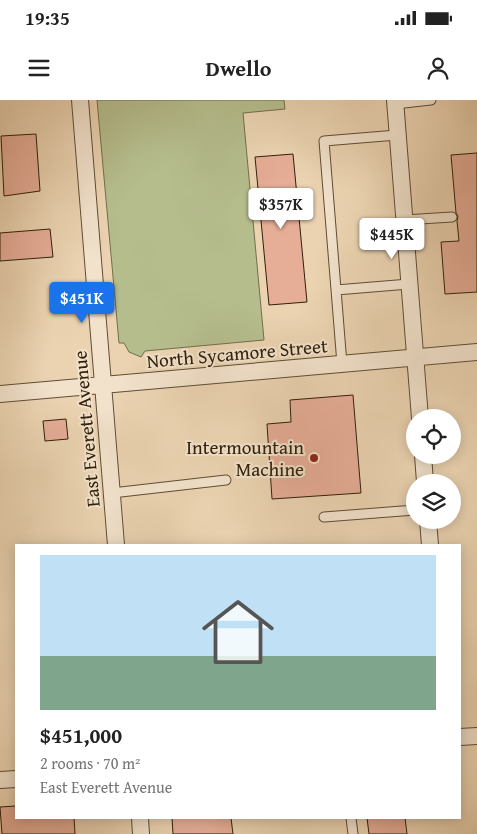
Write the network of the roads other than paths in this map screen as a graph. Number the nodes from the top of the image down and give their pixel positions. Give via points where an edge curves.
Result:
1 (80, 100) edge
2 (431, 100) edge
3 (395, 102) edge
4 (397, 135) junction
5 (452, 217) dead end
6 (404, 220) junction
7 (409, 284) junction
8 (336, 290) junction
9 (477, 352) edge
10 (415, 357) junction
11 (342, 364) junction
12 (102, 386) junction
13 (0, 394) edge
14 (419, 409) edge
15 (226, 480) dead end
16 (112, 493) junction
17 (406, 511) edge
18 (324, 517) dead end
19 (429, 529) edge
20 (116, 544) edge
21 (430, 544) edge
22 (477, 736) edge
23 (461, 737) edge
24 (15, 779) edge
25 (0, 780) edge
26 (140, 819) edge
27 (351, 819) edge
28 (142, 834) edge
29 (352, 834) edge

1 - 12 street, East Everett Avenue
2 - 3 lane
3 - 4 street
4 - 6 street
4 - 8 lane via 324,141
5 - 6 lane
6 - 7 street
7 - 8 lane
7 - 10 street
8 - 11 lane
9 - 10 street, North Sycamore Street
10 - 11 street, North Sycamore Street
10 - 14 street
11 - 12 street, North Sycamore Street
12 - 13 street, North Sycamore Street
12 - 16 street, East Everett Avenue
15 - 16 lane
16 - 20 street, East Everett Avenue
17 - 18 lane
19 - 21 street
22 - 23 street
24 - 25 street
26 - 28 street
27 - 29 lane

